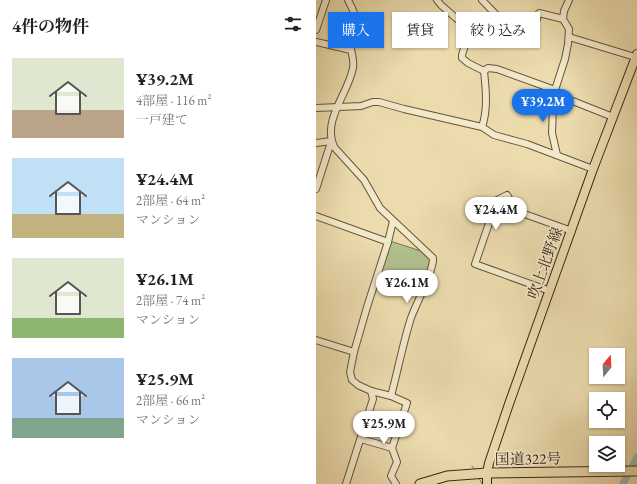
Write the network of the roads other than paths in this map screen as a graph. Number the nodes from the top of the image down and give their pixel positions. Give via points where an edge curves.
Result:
1 (326, 0) edge
2 (348, 0) edge
3 (437, 0) edge
4 (482, 0) edge
5 (568, 0) edge
6 (563, 19) junction
7 (316, 30) edge
8 (569, 37) junction
9 (316, 42) edge
10 (351, 50) junction
11 (636, 56) edge
12 (484, 71) junction
13 (555, 92) junction
14 (338, 107) junction
15 (316, 108) edge
16 (613, 117) junction
17 (482, 127) junction
18 (332, 142) junction
19 (316, 144) edge
20 (557, 155) junction
21 (594, 169) junction
22 (316, 189) edge
23 (316, 216) edge
24 (393, 221) junction
25 (572, 231) junction
26 (388, 242) junction
27 (550, 291) junction
28 (316, 340) edge
29 (354, 352) junction
30 (371, 391) junction
31 (391, 396) junction
32 (360, 438) junction
33 (392, 448) junction
34 (637, 471) edge
35 (484, 474) junction
36 (346, 484) edge
37 (396, 484) edge
38 (420, 484) edge
39 (487, 484) edge

1 - 7 street
2 - 10 street via 354,13 350,34
3 - 12 street via 457,19 469,26 462,58
4 - 6 street via 502,22 528,32 532,31 539,13
5 - 6 street
6 - 8 street via 569,29
8 - 11 street
8 - 13 street
9 - 10 street
10 - 14 street via 353,69
11 - 16 main road, 吹上北野線
12 - 13 street via 488,68 497,69
12 - 17 street via 486,99
13 - 16 street
13 - 20 street via 552,133
14 - 15 street
14 - 17 street via 380,102
14 - 18 street via 331,126
16 - 21 main road, 吹上北野線
17 - 20 street via 494,135
18 - 19 street
18 - 22 street
18 - 24 street via 364,180 380,208
20 - 21 street
21 - 25 main road, 吹上北野線
23 - 26 street
24 - 26 street
24 - 31 street via 432,255 434,261 409,326
25 - 27 main road, 吹上北野線
25 - 27 street via 516,211 507,196 497,200 474,264
26 - 29 street
27 - 35 main road, 吹上北野線
28 - 29 street
29 - 30 street via 350,376 358,385
30 - 31 street
30 - 32 street via 373,399
31 - 33 street via 407,403
32 - 33 street
32 - 36 street
33 - 37 street via 397,462 391,476
34 - 35 highway, 国道322号
35 - 38 highway, 国道322号 via 447,476
35 - 39 main road, 吹上北野線

